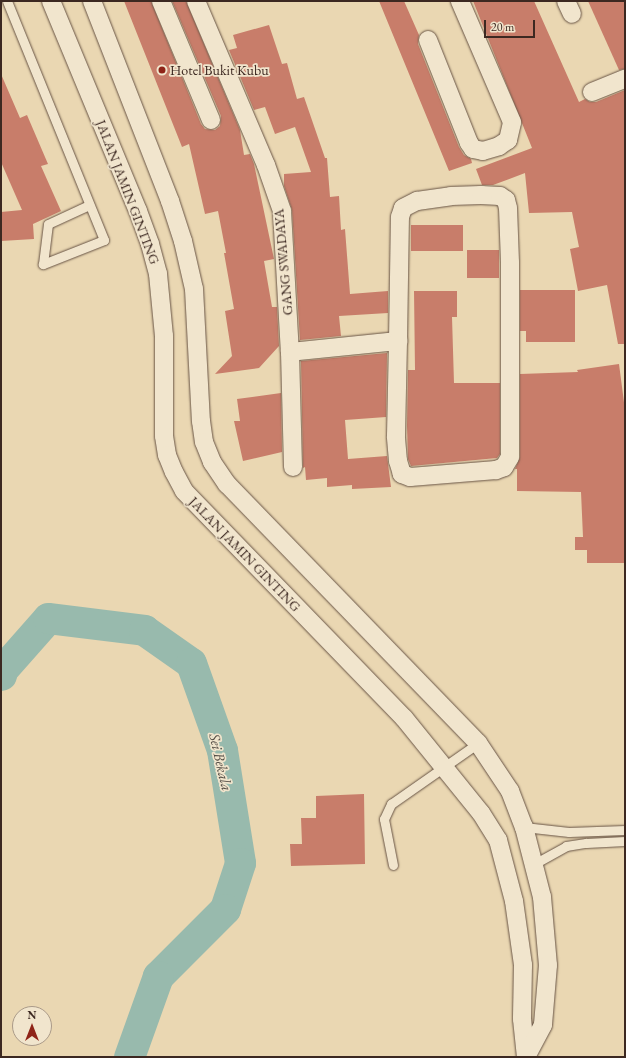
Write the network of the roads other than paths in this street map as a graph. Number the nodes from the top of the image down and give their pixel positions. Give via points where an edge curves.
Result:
1 (7, 1) edge
2 (51, 1) edge
3 (92, 1) edge
4 (161, 1) edge
5 (196, 1) edge
6 (460, 1) edge
7 (428, 40) dead end
8 (625, 79) edge
9 (592, 92) dead end
10 (211, 120) dead end
11 (89, 205) junction
12 (398, 341) junction
13 (290, 352) junction
14 (293, 467) dead end
15 (478, 743) junction
16 (445, 767) junction
17 (524, 827) junction
18 (625, 830) edge
19 (625, 841) edge
20 (534, 864) junction
21 (393, 865) dead end
22 (526, 1056) edge

1 - 11 lane
2 - 16 street, JALAN JAMIN GINTING via 150,244 158,274 164,336 164,436 167,455 184,492 404,718
3 - 15 street, JALAN JAMIN GINTING via 170,201 183,241 194,289 201,421 204,442 212,462 227,484
4 - 10 street
5 - 13 street, GANG SWADAYA via 266,165 282,211
6 - 7 street via 512,122 508,140 499,146 483,150 473,149
8 - 9 street
11 - 11 lane via 104,240 43,264 48,224
12 - 12 street via 396,436 402,474 410,477 496,470 504,466 510,457 510,263 506,200 500,196 451,196 417,201 403,208 400,217
12 - 13 street
13 - 14 street, GANG SWADAYA
15 - 16 lane
15 - 17 street, JALAN JAMIN GINTING via 510,791
16 - 21 lane via 391,804 387,810 384,819
16 - 22 street, JALAN JAMIN GINTING via 481,813 498,840 514,901 523,965 522,1019
17 - 18 lane via 570,832
17 - 20 street, JALAN JAMIN GINTING
19 - 20 lane via 566,846
20 - 22 street, JALAN JAMIN GINTING via 542,897 548,965 543,1025

